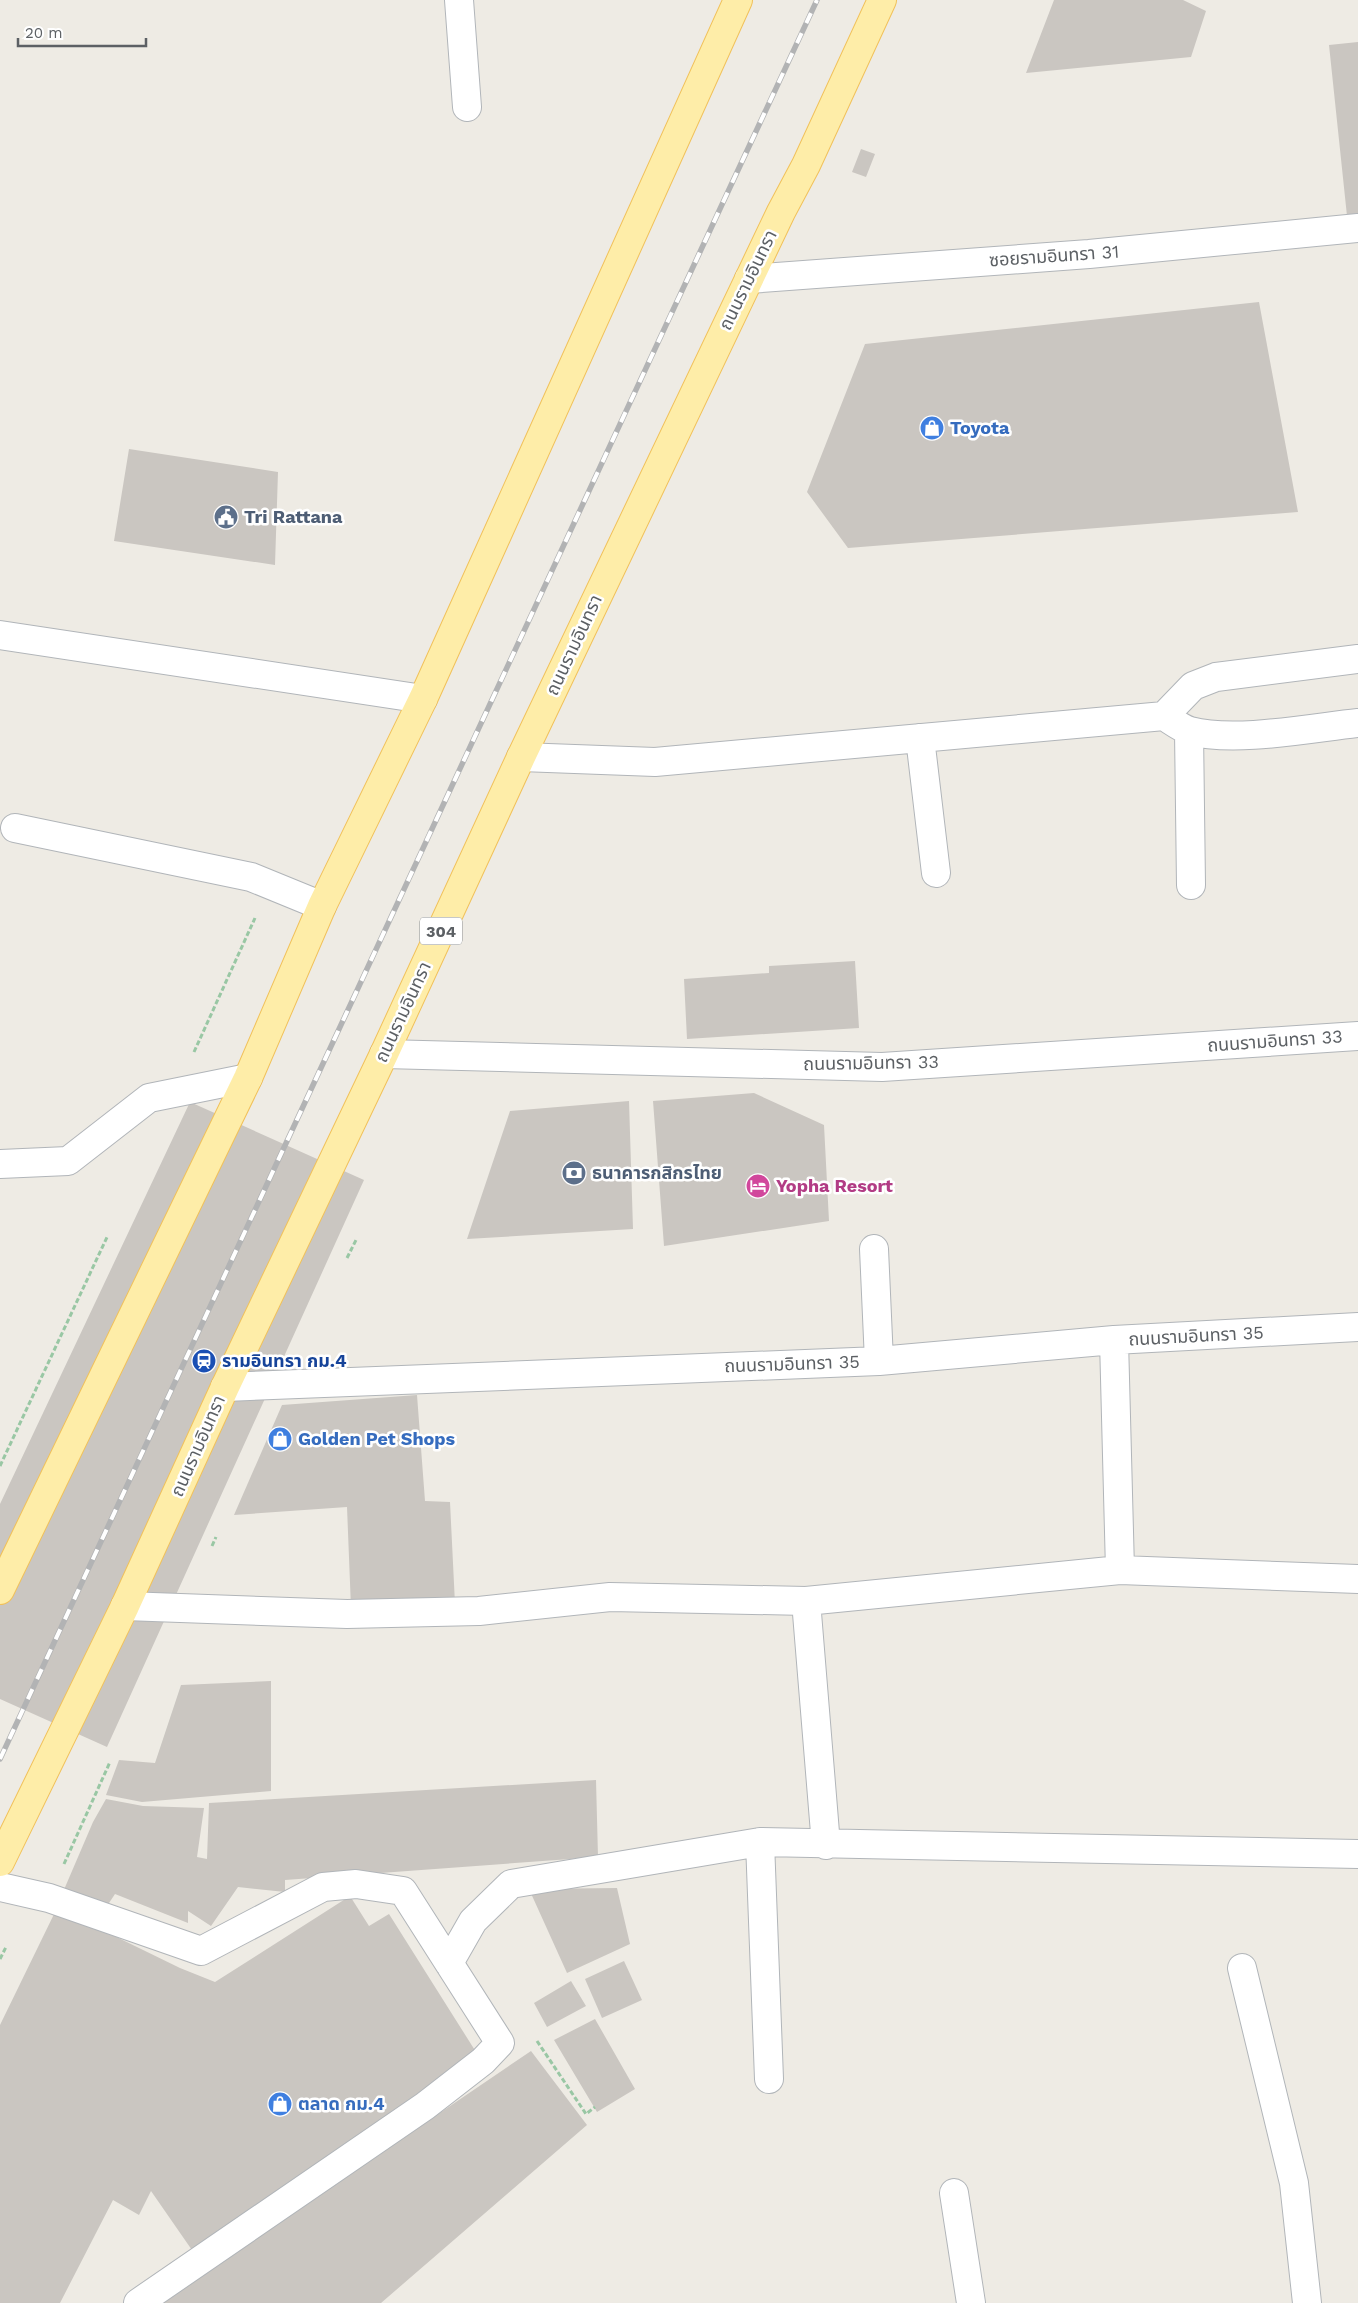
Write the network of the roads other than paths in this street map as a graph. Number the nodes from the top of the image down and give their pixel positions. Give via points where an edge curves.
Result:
1 (459, 0) edge
2 (738, 0) edge
3 (882, 0) edge
4 (467, 107) dead end
5 (1358, 228) edge
6 (749, 279) junction
7 (0, 635) edge
8 (1358, 659) edge
9 (423, 699) junction
10 (1164, 716) junction
11 (1358, 723) edge
12 (1189, 731) junction
13 (920, 738) junction
14 (521, 756) junction
15 (15, 828) dead end
16 (936, 873) dead end
17 (1191, 885) dead end
18 (322, 906) junction
19 (1358, 1036) edge
20 (384, 1054) junction
21 (248, 1078) junction
22 (0, 1164) edge
23 (874, 1249) dead end
24 (1358, 1328) edge
25 (1114, 1340) junction
26 (879, 1361) junction
27 (225, 1387) junction
28 (1120, 1570) junction
29 (1358, 1579) edge
30 (0, 1590) edge
31 (806, 1601) junction
32 (125, 1606) junction
33 (760, 1842) junction
34 (826, 1845) junction
35 (1358, 1854) edge
36 (0, 1862) edge
37 (0, 1887) edge
38 (448, 1962) junction
39 (1242, 1968) dead end
40 (770, 2079) dead end
41 (954, 2193) dead end
42 (138, 2303) edge
43 (971, 2303) edge
44 (1307, 2303) edge

1 - 4 street
2 - 9 main road
3 - 6 main road, ถนนรามอินทรา / 304
5 - 6 street, ซอยรามอินทรา 31 via 1089,254
6 - 14 main road, ถนนรามอินทรา / 304
7 - 9 street
8 - 10 street via 1216,677 1193,686
9 - 18 main road
10 - 12 street
10 - 13 street
11 - 12 street via 1260,734 1211,735
12 - 17 street
13 - 14 street via 655,762
13 - 16 street
14 - 20 main road, ถนนรามอินทรา / 304
15 - 18 street via 161,857 270,884
18 - 21 main road
19 - 20 street, ถนนรามอินทรา 33 via 882,1067
20 - 27 main road, ถนนรามอินทรา / 304
21 - 22 street via 149,1098 68,1161
21 - 30 main road
23 - 26 street
24 - 25 street, ถนนรามอินทรา 35
25 - 26 street, ถนนรามอินทรา 35
25 - 28 street
26 - 27 street, ถนนรามอินทรา 35
27 - 32 main road, ถนนรามอินทรา / 304
28 - 29 street
28 - 31 street
31 - 32 street via 610,1597 479,1611 347,1614
31 - 34 street
32 - 36 main road, ถนนรามอินทรา / 304
33 - 34 street
33 - 38 street via 511,1884 473,1921
33 - 40 street
34 - 35 street
37 - 38 street via 49,1898 201,1951 323,1887 356,1884 403,1891
38 - 42 street via 500,2043 483,2061 424,2106
39 - 44 street via 1294,2183
41 - 43 street

